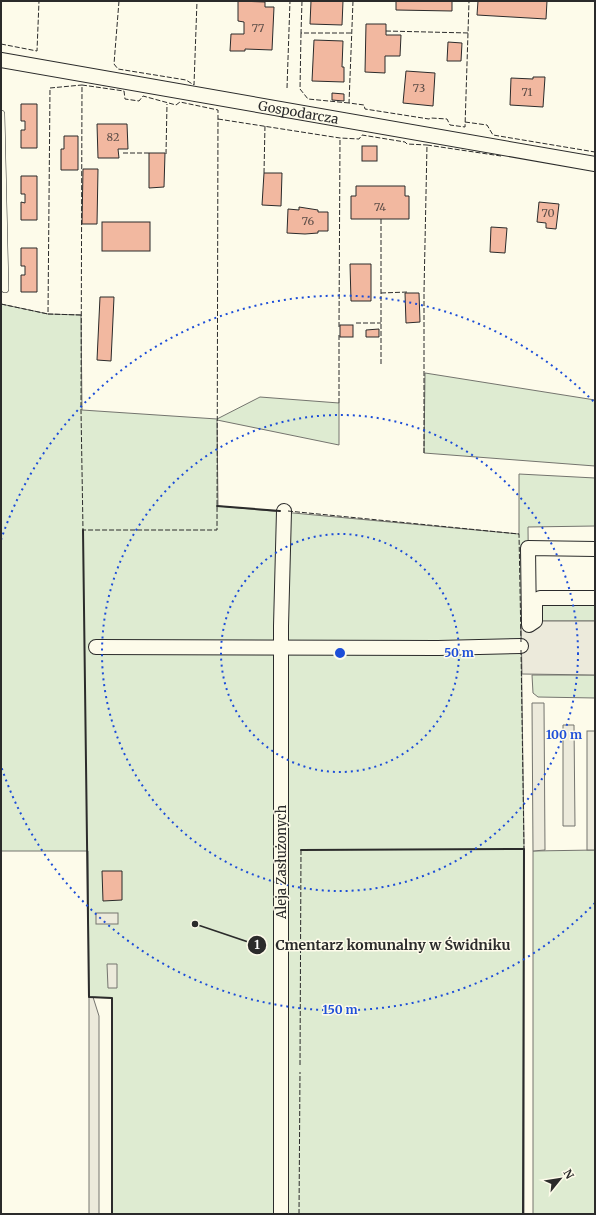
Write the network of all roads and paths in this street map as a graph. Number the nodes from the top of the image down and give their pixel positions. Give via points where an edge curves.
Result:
1 (1, 60) edge
2 (1, 114) edge
3 (595, 164) edge
4 (5, 289) dead end
5 (284, 511) dead end
6 (595, 549) edge
7 (595, 598) edge
8 (521, 646) dead end
9 (96, 647) dead end
10 (281, 648) junction
11 (281, 1214) edge

1 - 3 street, Gospodarcza
2 - 4 lane
5 - 10 street, Aleja Zasłużonych
6 - 7 street via 528,548 529,625 535,621 535,602 540,598
8 - 10 street
9 - 10 street
10 - 11 street, Aleja Zasłużonych

